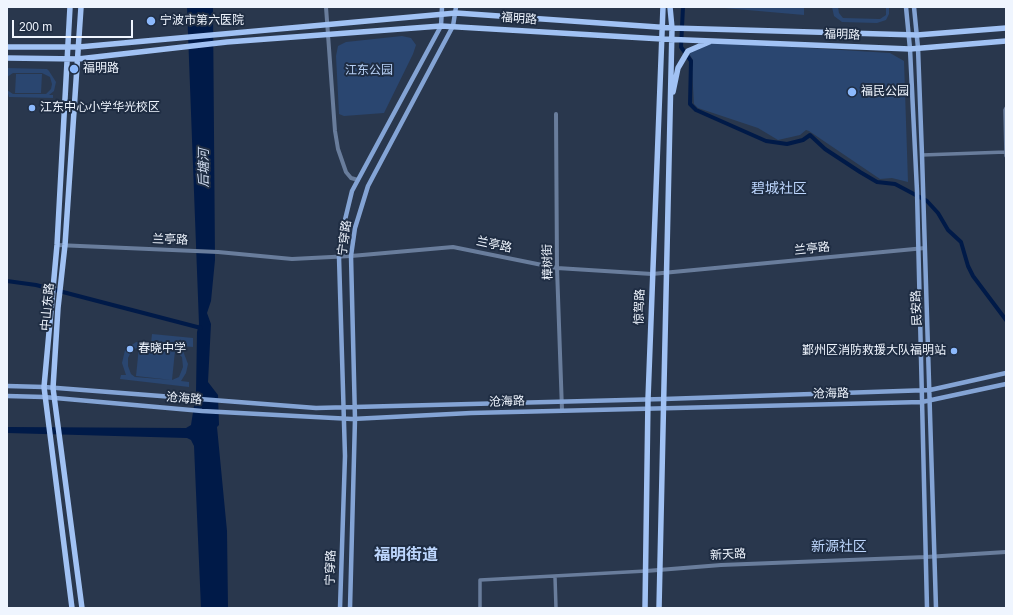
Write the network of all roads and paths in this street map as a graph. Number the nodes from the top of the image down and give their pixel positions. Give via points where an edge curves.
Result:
1 (70, 7) edge
2 (81, 7) edge
3 (326, 7) edge
4 (442, 7) edge
5 (663, 7) edge
6 (670, 7) edge
7 (906, 7) edge
8 (914, 7) edge
9 (456, 10) edge
10 (442, 15) junction
11 (328, 25) junction
12 (441, 26) junction
13 (453, 26) junction
14 (662, 27) junction
15 (672, 28) junction
16 (1006, 28) edge
17 (328, 33) junction
18 (909, 35) junction
19 (917, 35) junction
20 (662, 39) junction
21 (672, 39) junction
22 (711, 41) junction
23 (1006, 41) edge
24 (7, 47) edge
25 (79, 47) junction
26 (67, 48) junction
27 (918, 48) junction
28 (910, 49) junction
29 (7, 58) edge
30 (78, 58) junction
31 (66, 59) junction
32 (670, 104) junction
33 (1006, 108) edge
34 (556, 114) dead end
35 (1006, 152) edge
36 (922, 155) junction
37 (1006, 156) edge
38 (358, 180) junction
39 (57, 245) junction
40 (65, 245) junction
41 (918, 248) junction
42 (925, 248) junction
43 (351, 256) junction
44 (339, 257) junction
45 (557, 268) junction
46 (652, 274) junction
47 (666, 274) junction
48 (1006, 374) edge
49 (1006, 384) edge
50 (7, 386) edge
51 (44, 387) junction
52 (53, 388) junction
53 (922, 390) junction
54 (930, 390) junction
55 (7, 396) edge
56 (44, 397) junction
57 (54, 398) junction
58 (664, 399) junction
59 (648, 400) junction
60 (562, 401) junction
61 (930, 401) junction
62 (922, 402) junction
63 (344, 407) junction
64 (355, 407) junction
65 (664, 408) junction
66 (648, 409) junction
67 (562, 410) junction
68 (345, 418) junction
69 (355, 419) junction
70 (1006, 552) edge
71 (935, 556) junction
72 (926, 557) junction
73 (660, 569) junction
74 (646, 571) junction
75 (555, 577) junction
76 (72, 608) edge
77 (82, 608) edge
78 (340, 608) edge
79 (350, 608) edge
80 (480, 608) edge
81 (556, 608) edge
82 (645, 608) edge
83 (659, 608) edge
84 (927, 608) edge
85 (936, 608) edge

1 - 26 main road, 中山东路
2 - 25 main road, 中山东路
3 - 11 street
4 - 10 main road
5 - 14 main road, 惊驾路
6 - 15 main road, 惊驾路
7 - 18 main road, 民安路
8 - 19 main road, 民安路
9 - 10 main road, 福明路
9 - 13 main road, 宁穿路
9 - 14 main road, 福明路
10 - 11 main road, 福明路
10 - 12 main road
11 - 17 street
11 - 25 main road, 福明路
12 - 13 main road, 福明路
12 - 17 main road, 福明路
12 - 38 main road, 宁穿路
13 - 20 main road, 福明路
13 - 43 main road, 宁穿路 via 368,186 355,228
14 - 15 main road, 福明路
14 - 20 main road, 惊驾路
15 - 18 main road, 福明路
15 - 21 main road, 惊驾路
16 - 19 main road, 福明路
17 - 30 main road, 福明路
17 - 38 street via 338,148 346,172 351,178
18 - 19 main road, 福明路
18 - 28 main road, 民安路
19 - 27 main road, 民安路
20 - 21 main road, 福明路
20 - 46 main road, 惊驾路
21 - 22 main road, 福明路
21 - 32 main road, 惊驾路
22 - 28 main road, 福明路
22 - 32 main road via 688,52 678,68
23 - 27 main road, 福明路
24 - 26 main road, 福明路
25 - 26 main road, 福明路
25 - 30 main road, 中山东路
26 - 31 main road, 中山东路
27 - 28 main road, 福明路
27 - 36 main road, 民安路
28 - 41 main road, 民安路
29 - 31 main road, 福明路
30 - 31 main road, 福明路
30 - 40 main road, 中山东路
31 - 39 main road, 中山东路
32 - 47 main road, 惊驾路
33 - 35 street
34 - 45 street, 樟树街
35 - 36 street
35 - 37 street
36 - 42 main road, 民安路
38 - 44 main road, 宁穿路 via 352,191
39 - 40 street, 兰亭路
39 - 51 main road, 中山东路
40 - 44 street, 兰亭路 via 212,251 292,259
40 - 52 main road, 中山东路
41 - 42 street, 兰亭路
41 - 47 street, 兰亭路
41 - 53 main road, 民安路
42 - 54 main road, 民安路
43 - 44 street, 兰亭路
43 - 45 street, 兰亭路 via 453,246
43 - 64 main road, 宁穿路
44 - 63 main road, 宁穿路
45 - 46 street, 兰亭路
45 - 60 street, 樟树街
46 - 47 street, 兰亭路
46 - 59 main road, 惊驾路
47 - 58 main road, 惊驾路
48 - 54 main road, 沧海路
49 - 61 main road, 沧海路
50 - 51 main road, 沧海路
51 - 52 main road, 沧海路
51 - 56 main road, 中山东路
52 - 57 main road, 中山东路
52 - 63 main road, 沧海路 via 178,399 316,408
53 - 54 main road, 沧海路
53 - 58 main road, 沧海路
53 - 62 main road, 民安路
54 - 61 main road, 民安路
55 - 56 main road, 沧海路
56 - 57 main road, 沧海路
56 - 76 main road, 中山东路
57 - 68 main road, 沧海路 via 181,409
57 - 77 main road, 中山东路
58 - 59 main road, 沧海路
58 - 65 main road, 惊驾路
59 - 60 main road, 沧海路
59 - 66 main road, 惊驾路
60 - 64 main road, 沧海路
60 - 67 street, 樟树街
61 - 62 main road, 沧海路
61 - 71 main road, 民安路
62 - 65 main road, 沧海路
62 - 72 main road, 民安路
63 - 64 main road, 沧海路
63 - 68 main road, 宁穿路
64 - 69 main road, 宁穿路
65 - 66 main road, 沧海路
65 - 73 main road, 惊驾路
66 - 67 main road, 沧海路
66 - 74 main road, 惊驾路
67 - 69 main road, 沧海路
68 - 69 main road, 沧海路
68 - 78 main road, 宁穿路
69 - 79 main road, 宁穿路
70 - 71 street, 新天路
71 - 72 street, 新天路
71 - 85 main road, 民安路
72 - 73 street, 新天路
72 - 84 main road, 民安路
73 - 74 street, 新天路
73 - 83 main road, 惊驾路
74 - 75 street, 新天路
74 - 82 main road, 惊驾路
75 - 80 street, 新天路 via 480,580
75 - 81 street

